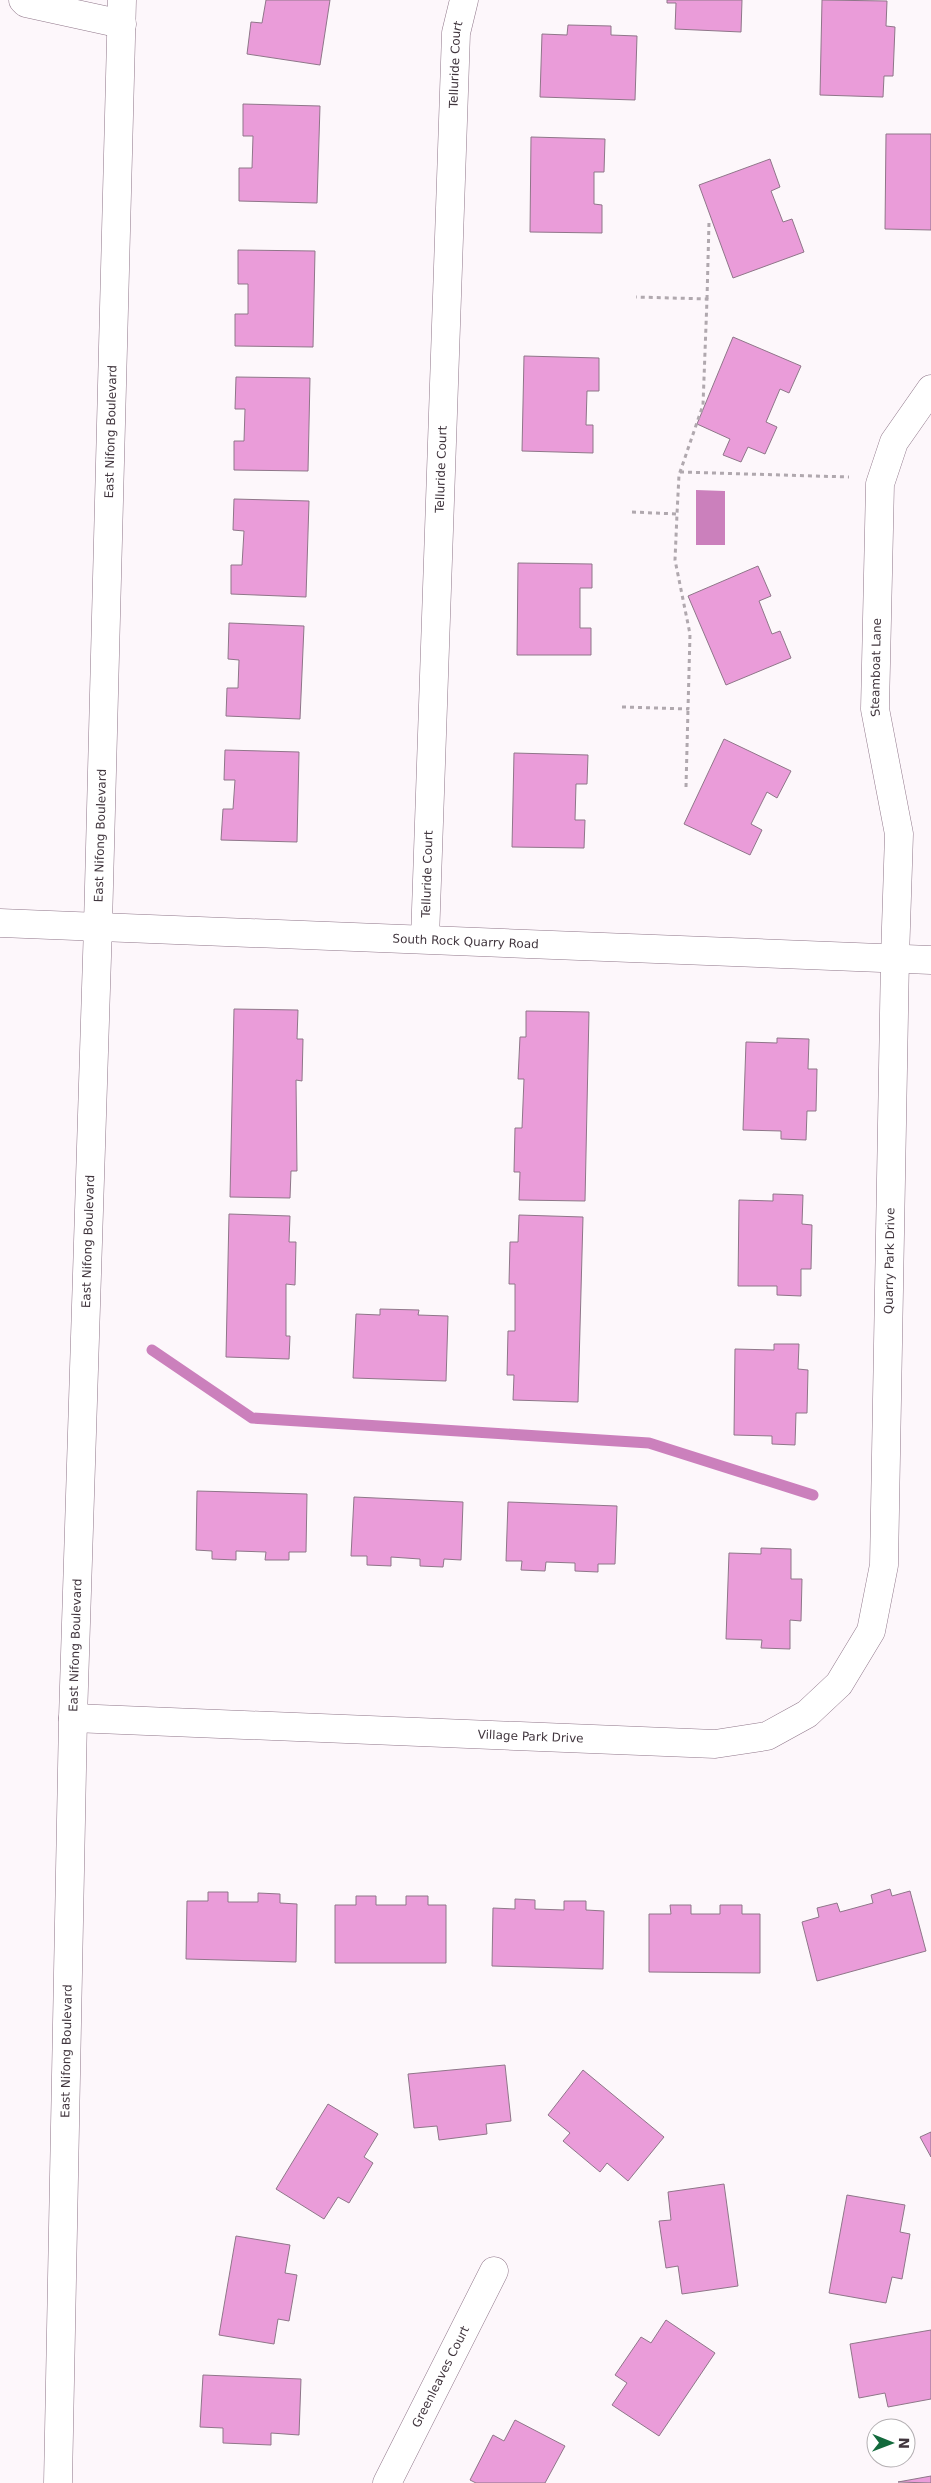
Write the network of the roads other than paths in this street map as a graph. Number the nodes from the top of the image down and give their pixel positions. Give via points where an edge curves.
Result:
1 (22, 0) edge
2 (464, 0) edge
3 (122, 12) edge
4 (931, 389) edge
5 (0, 923) edge
6 (98, 925) junction
7 (425, 939) junction
8 (895, 958) junction
9 (931, 960) edge
10 (884, 1565) joint
11 (73, 1718) junction
12 (494, 2271) dead end
13 (58, 2483) edge
14 (388, 2483) edge

1 - 3 street via 26,3
2 - 7 street, Telluride Court via 456,33
3 - 6 street, East Nifong Boulevard
4 - 8 street, Steamboat Lane via 894,442 882,478 875,709 899,834
5 - 6 street, South Rock Quarry Road
6 - 7 street, South Rock Quarry Road
6 - 11 street, East Nifong Boulevard
7 - 8 street, South Rock Quarry Road
8 - 9 street, South Rock Quarry Road
8 - 10 street, Quarry Park Drive
10 - 11 street, Village Park Drive via 871,1631 839,1684 807,1714 767,1736 715,1744
11 - 13 street, East Nifong Boulevard
12 - 14 street, Greenleaves Court

